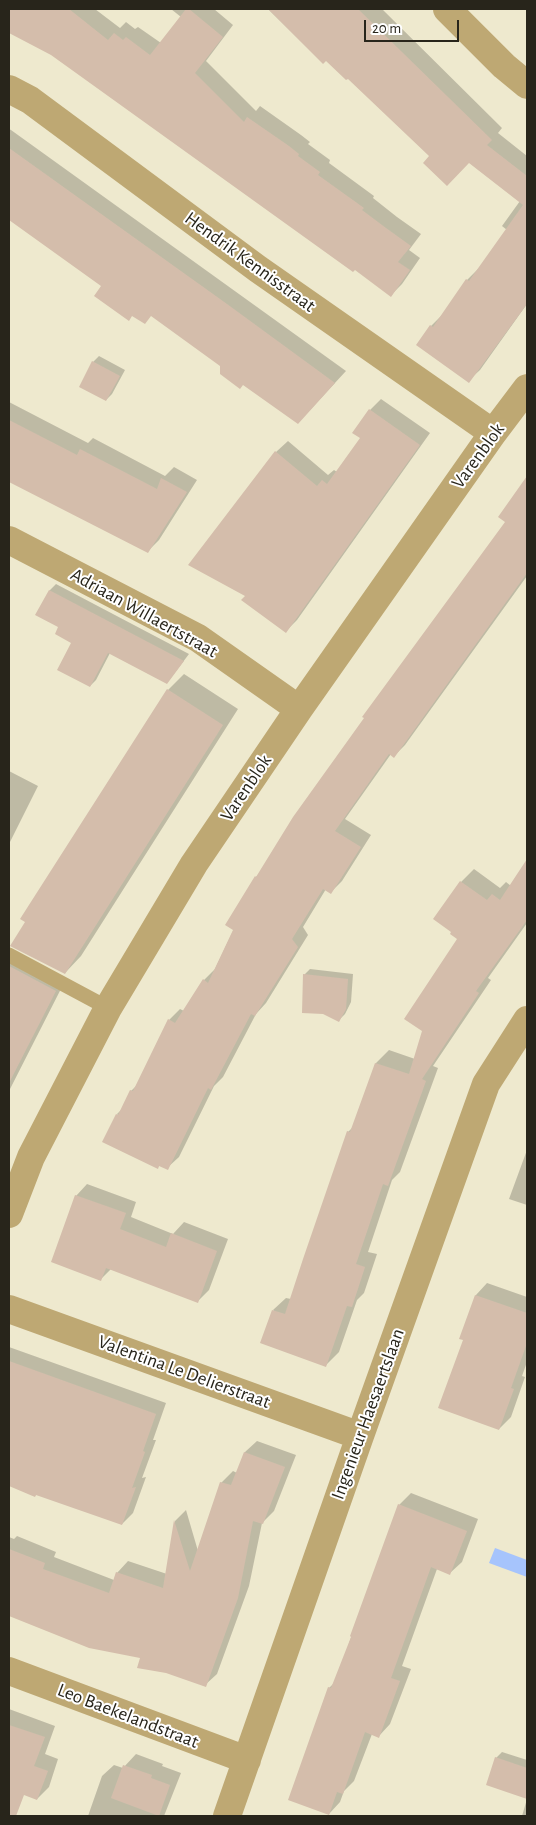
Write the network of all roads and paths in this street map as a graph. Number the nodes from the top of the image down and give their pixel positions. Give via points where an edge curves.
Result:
1 (447, 9) edge
2 (527, 85) edge
3 (9, 89) edge
4 (527, 388) edge
5 (493, 433) junction
6 (9, 540) edge
7 (299, 709) junction
8 (9, 955) edge
9 (108, 1008) junction
10 (527, 1020) edge
11 (9, 1214) edge
12 (9, 1309) edge
13 (360, 1436) junction
14 (9, 1670) edge
15 (247, 1760) junction
16 (227, 1816) edge

1 - 2 street
3 - 5 street, Hendrik Kennisstraat via 30,100 258,269
4 - 5 street, Varenblok
5 - 7 street, Varenblok
6 - 7 street, Adriaan Willaertstraat via 198,638
7 - 9 street, Varenblok via 194,864
8 - 9 lane
9 - 11 street, Varenblok via 30,1158
10 - 13 street, Ingenieur Haesaertslaan via 486,1084
12 - 13 street, Valentina Le Delierstraat
13 - 15 street, Ingenieur Haesaertslaan
14 - 15 street, Leo Baekelandstraat
15 - 16 street, Ingenieur Haesaertslaan

